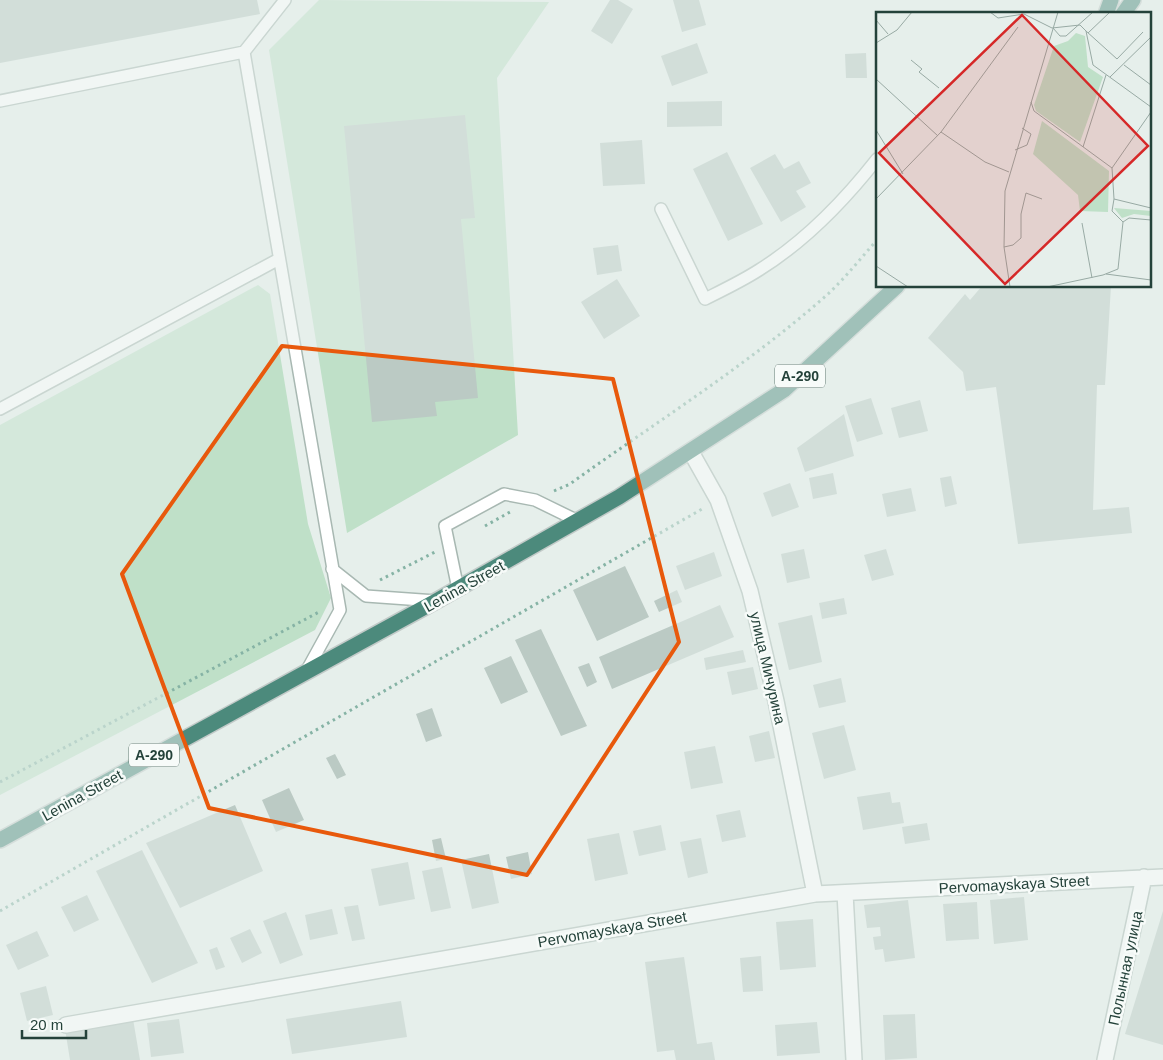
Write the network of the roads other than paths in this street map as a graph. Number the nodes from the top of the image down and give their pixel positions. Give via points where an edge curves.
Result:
1 (285, 0) edge
2 (1111, 0) edge
3 (1133, 0) edge
4 (1107, 12) edge
5 (1124, 12) edge
6 (244, 52) junction
7 (0, 101) edge
8 (876, 160) edge
9 (661, 208) dead end
10 (279, 259) junction
11 (895, 288) edge
12 (0, 408) edge
13 (691, 452) junction
14 (578, 521) junction
15 (332, 569) junction
16 (458, 589) junction
17 (436, 601) junction
18 (307, 670) junction
19 (0, 840) edge
20 (1144, 877) junction
21 (1163, 877) edge
22 (845, 893) junction
23 (815, 894) junction
24 (66, 1025) dead end
25 (854, 1060) edge
26 (1105, 1060) edge

1 - 6 lane
2 - 4 highway
3 - 5 highway
6 - 7 lane
6 - 10 lane
8 - 9 lane via 813,229 760,270 704,299
10 - 12 lane
10 - 15 lane
11 - 13 highway, Lenina Street / А-290 via 784,390
13 - 14 highway, Lenina Street / А-290
13 - 23 street, улица Мичурина via 718,500 750,591 776,700
14 - 16 highway, Lenina Street / А-290
14 - 16 lane via 535,500 504,494 445,526
15 - 17 lane via 366,596
15 - 18 lane via 340,610
16 - 17 highway, Lenina Street / А-290
17 - 18 highway, Lenina Street / А-290
18 - 19 highway, Lenina Street / А-290
20 - 21 street, Pervomayskaya Street
20 - 22 street, Pervomayskaya Street
20 - 26 street, Полынная улица
22 - 23 street, Pervomayskaya Street
22 - 25 street
23 - 24 street, Pervomayskaya Street

